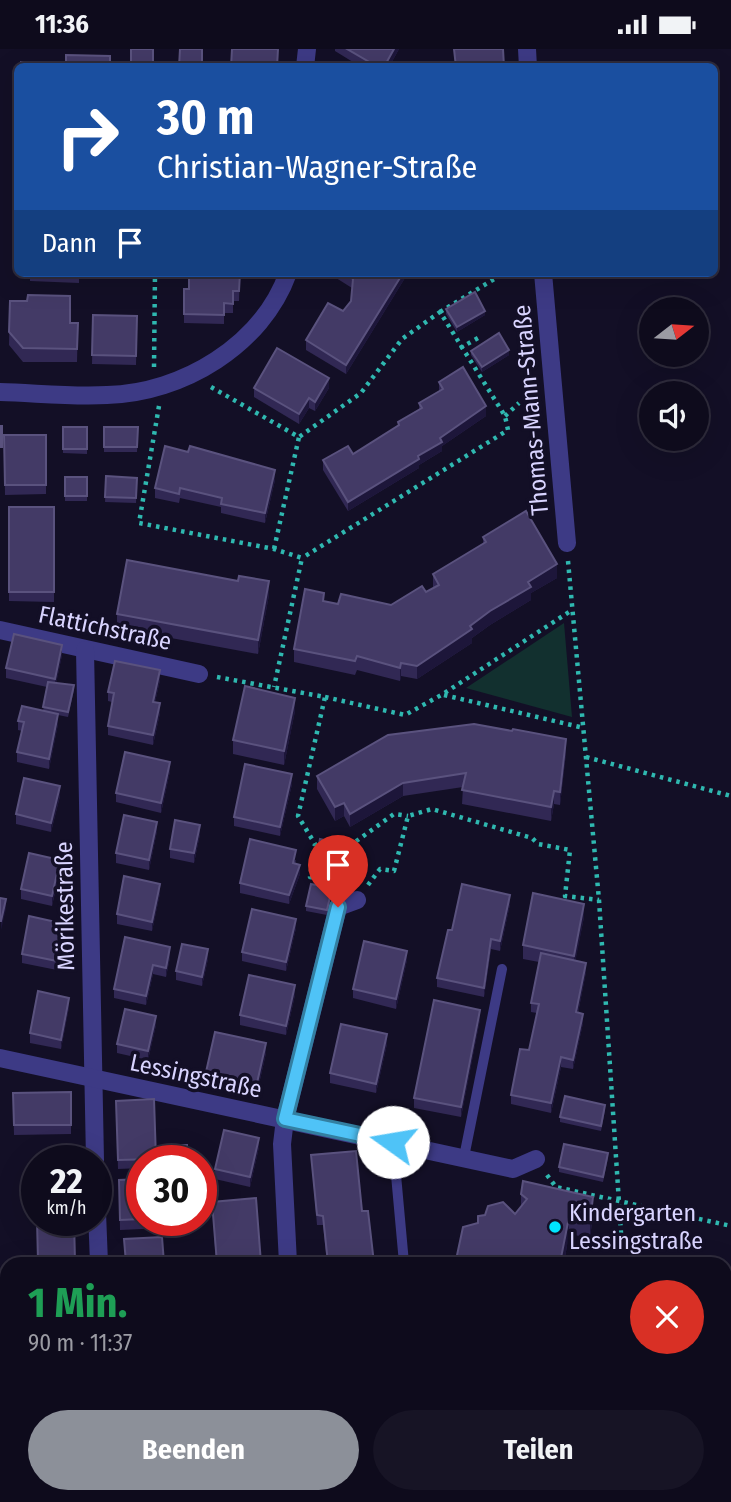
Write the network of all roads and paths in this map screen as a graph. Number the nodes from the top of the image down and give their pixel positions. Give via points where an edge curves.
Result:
1 (155, 277) edge
2 (287, 277) edge
3 (497, 277) edge
4 (543, 277) edge
5 (440, 312) junction
6 (478, 338) dead end
7 (460, 348) junction
8 (187, 377) junction
9 (157, 387) junction
10 (0, 392) edge
11 (519, 403) dead end
12 (505, 417) junction
13 (299, 437) junction
14 (567, 543) joint
15 (274, 549) junction
16 (302, 558) junction
17 (572, 610) junction
18 (0, 630) edge
19 (85, 650) junction
20 (199, 674) joint
21 (274, 687) junction
22 (443, 694) junction
23 (325, 697) junction
24 (584, 728) junction
25 (586, 757) junction
26 (731, 796) edge
27 (408, 816) junction
28 (345, 883) junction
29 (357, 900) junction
30 (599, 900) junction
31 (502, 969) dead end
32 (0, 1058) edge
33 (93, 1079) junction
34 (285, 1119) junction
35 (393, 1142) junction
36 (95, 1145) edge
37 (464, 1157) junction
38 (536, 1159) joint
39 (622, 1201) junction
40 (731, 1227) edge
41 (98, 1236) edge
42 (99, 1257) edge
43 (288, 1257) edge
44 (403, 1257) edge
45 (623, 1257) edge

1 - 9 path
2 - 8 street via 265,316 227,353
3 - 5 path
4 - 14 street, Thomas-Mann-Straße
5 - 7 path
5 - 13 path via 402,338 361,393
6 - 7 path
7 - 12 path
8 - 9 street
8 - 13 path
9 - 10 street via 109,395
9 - 15 path via 159,402 139,523
11 - 12 path
12 - 16 path via 509,431
13 - 15 path
14 - 17 path
15 - 16 path
16 - 21 path
17 - 22 path
17 - 24 path
18 - 19 street, Flattichstraße
19 - 20 street, Flattichstraße
19 - 33 street, Mörikestraße
20 - 21 path
21 - 23 path
22 - 23 path via 405,715
22 - 24 path
23 - 28 path via 298,816 314,844 310,877
24 - 25 path
25 - 26 path
25 - 30 path
27 - 28 path via 394,814 355,842
27 - 29 path via 394,871 380,869
27 - 30 path via 432,809 570,850 565,896
28 - 29 path
29 - 34 street via 338,907
30 - 39 path
31 - 37 lane
32 - 33 street, Lessingstraße
33 - 34 street, Lessingstraße
33 - 36 street, Mörikestraße
34 - 35 street, Lessingstraße
34 - 43 street
35 - 37 street, Lessingstraße
35 - 44 lane
37 - 38 street, Lessingstraße via 513,1169
38 - 39 path via 555,1187
39 - 40 path
39 - 45 path
41 - 42 street

